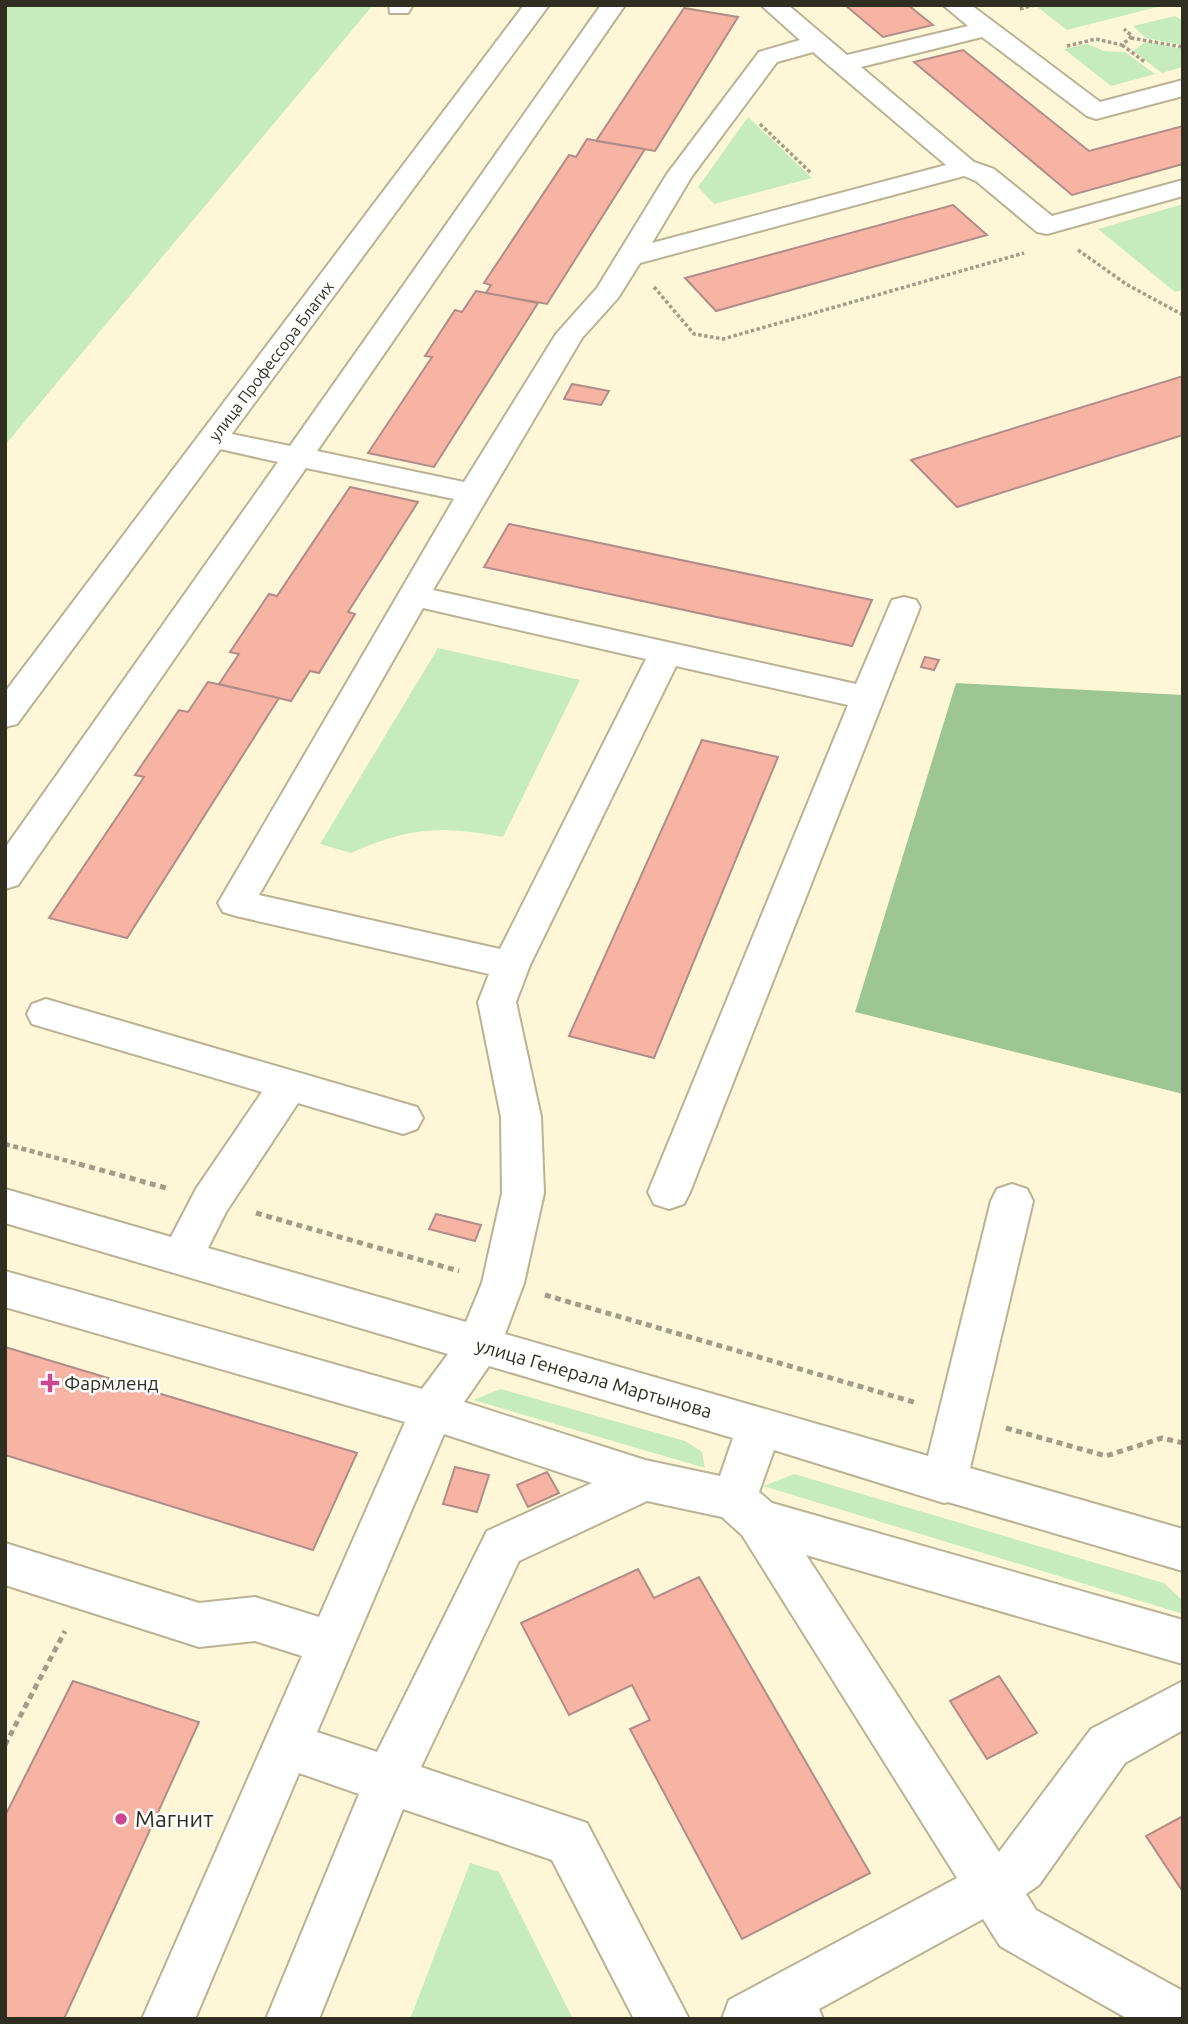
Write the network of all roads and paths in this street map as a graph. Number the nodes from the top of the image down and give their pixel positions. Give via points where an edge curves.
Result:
1 (537, 5) edge
2 (613, 5) edge
3 (773, 5) edge
4 (955, 5) edge
5 (986, 29) junction
6 (1124, 29) dead end
7 (1131, 38) junction
8 (818, 43) junction
9 (1183, 47) edge
10 (1022, 56) junction
11 (842, 64) junction
12 (1183, 88) edge
13 (735, 100) junction
14 (964, 168) junction
15 (1183, 188) edge
16 (840, 201) junction
17 (1056, 234) junction
18 (629, 257) junction
19 (1183, 315) edge
20 (213, 439) junction
21 (300, 457) junction
22 (473, 493) junction
23 (415, 596) junction
24 (904, 607) dead end
25 (666, 652) junction
26 (869, 698) junction
27 (5, 716) edge
28 (5, 876) edge
29 (512, 965) junction
30 (46, 1014) dead end
31 (289, 1084) junction
32 (402, 1118) dead end
33 (669, 1192) dead end
34 (1012, 1201) dead end
35 (5, 1206) edge
36 (182, 1257) junction
37 (5, 1289) edge
38 (479, 1345) junction
39 (432, 1411) junction
40 (960, 1416) junction
41 (760, 1425) junction
42 (1183, 1443) edge
43 (645, 1480) junction
44 (944, 1483) junction
45 (746, 1509) junction
46 (1183, 1550) edge
47 (5, 1564) edge
48 (86, 1590) junction
49 (1183, 1642) edge
50 (332, 1644) junction
51 (1183, 1704) edge
52 (5, 1745) edge
53 (288, 1745) junction
54 (390, 1779) junction
55 (991, 1887) junction
56 (777, 2012) edge
57 (168, 2019) edge
58 (292, 2019) edge
59 (663, 2019) edge
60 (1171, 2019) edge

1 - 20 main road, улица Профессора Благих
2 - 21 main road
3 - 8 main road
4 - 5 main road
5 - 10 main road
5 - 11 main road
6 - 7 path
7 - 9 path
7 - 10 path via 1122,45 1096,39
8 - 11 main road
8 - 13 main road via 768,57
10 - 12 main road via 1096,111
11 - 14 main road
13 - 16 path
13 - 18 main road via 680,174
14 - 16 main road
14 - 17 main road via 985,174
15 - 17 main road
16 - 18 main road
17 - 18 path via 723,339 694,334
17 - 19 path via 1126,284
18 - 22 main road via 608,292 570,334
20 - 21 main road
20 - 27 main road, улица Профессора Благих
21 - 22 main road
21 - 28 main road
22 - 23 main road
23 - 25 main road
23 - 29 main road via 236,903
24 - 26 main road
25 - 26 main road
25 - 29 main road
26 - 33 main road
29 - 38 main road via 498,1002 521,1118 523,1193 502,1283
30 - 31 main road
31 - 32 main road
31 - 36 main road via 211,1201
34 - 40 main road
35 - 36 main road, улица Генерала Мартынова
36 - 38 main road, улица Генерала Мартынова
37 - 39 main road
38 - 39 main road
38 - 41 main road, улица Генерала Мартынова
39 - 43 main road
39 - 50 main road
40 - 42 path via 1106,1456 1162,1438
40 - 44 main road
41 - 44 main road, улица Генерала Мартынова
41 - 45 main road
43 - 45 main road
43 - 54 main road via 503,1546
44 - 46 main road, улица Генерала Мартынова
45 - 49 main road
45 - 55 main road
47 - 48 main road
48 - 50 main road via 199,1625 256,1619
48 - 52 path
50 - 53 main road
51 - 55 main road via 1108,1746 1020,1867
53 - 54 main road
53 - 57 main road
54 - 58 main road
54 - 59 main road via 569,1841
55 - 56 main road
55 - 60 main road via 1018,1928 1166,2011

